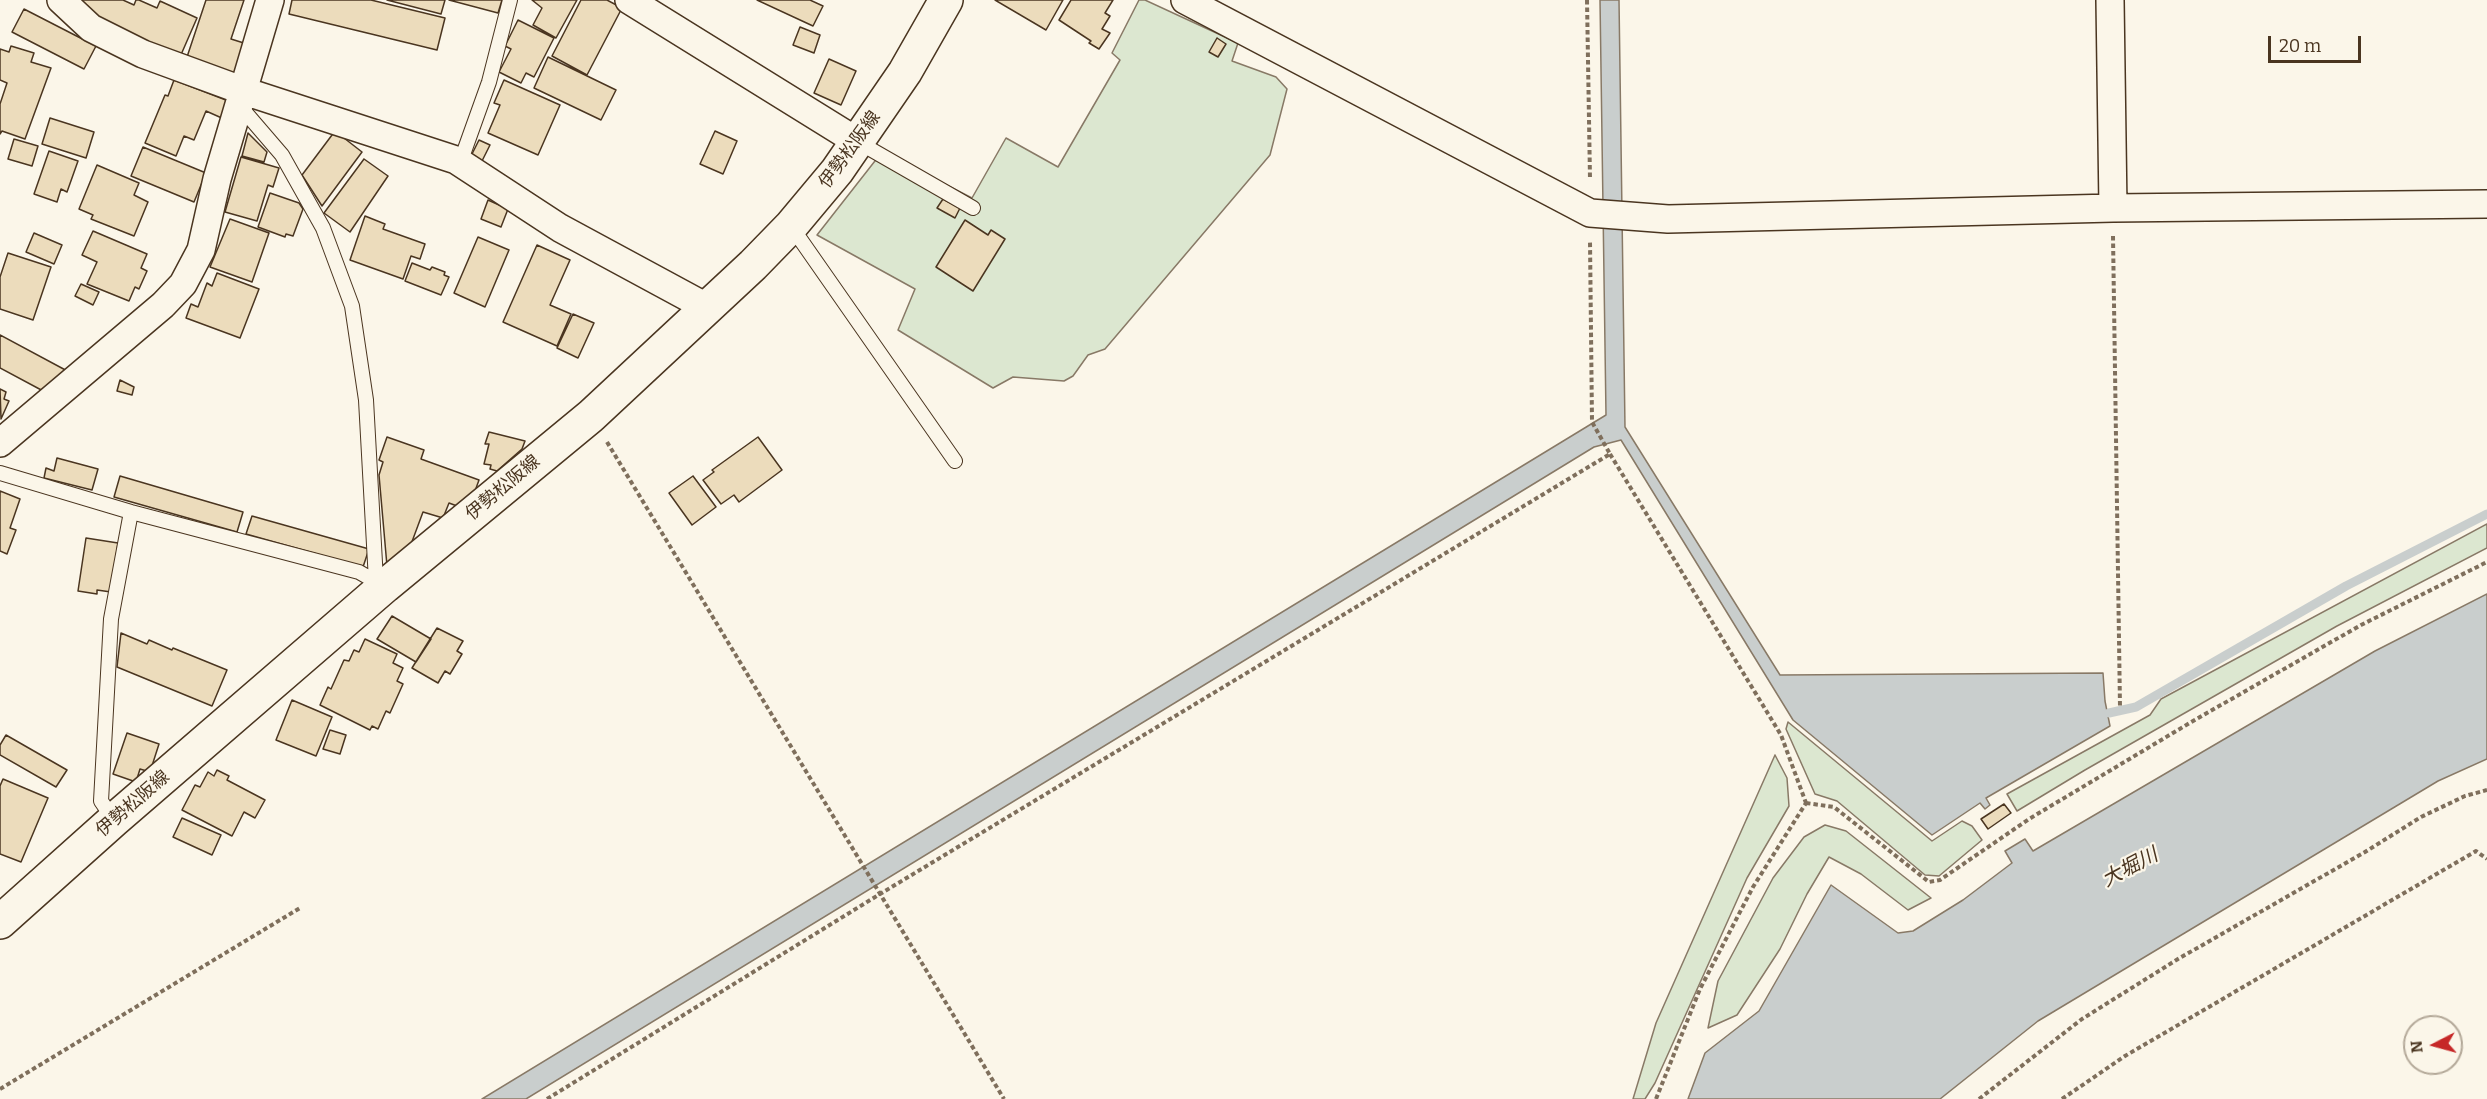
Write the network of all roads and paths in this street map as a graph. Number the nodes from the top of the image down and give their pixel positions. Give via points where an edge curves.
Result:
1 (61, 0) edge
2 (270, 0) edge
3 (510, 0) edge
4 (629, 0) edge
5 (946, 0) edge
6 (1185, 0) edge
7 (1587, 0) edge
8 (2110, 0) edge
9 (241, 98) junction
10 (858, 142) junction
11 (460, 163) junction
12 (2487, 204) edge
13 (973, 208) dead end
14 (2113, 208) junction
15 (1594, 213) junction
16 (791, 226) junction
17 (708, 308) junction
18 (591, 416) junction
19 (0, 443) edge
20 (1610, 454) junction
21 (955, 461) dead end
22 (0, 473) edge
23 (131, 512) junction
24 (2487, 562) edge
25 (380, 583) junction
26 (2120, 707) dead end
27 (2487, 790) edge
28 (1806, 803) junction
29 (114, 820) junction
30 (2487, 859) edge
31 (879, 892) junction
32 (300, 908) dead end
33 (0, 922) edge
34 (0, 1089) edge
35 (547, 1099) edge
36 (1004, 1099) edge
37 (1656, 1099) edge
38 (1979, 1099) edge
39 (2062, 1099) edge

1 - 9 street via 92,28
2 - 9 street
3 - 11 lane via 489,82
4 - 10 street
5 - 10 main road, 伊勢松阪線 via 905,72
6 - 15 street
7 - 15 path
8 - 14 street
9 - 11 street via 314,112
9 - 19 street via 201,250 183,284
9 - 25 lane via 282,155 324,228 352,306 366,400
10 - 13 lane
10 - 16 main road, 伊勢松阪線
11 - 17 street via 560,228
12 - 14 street
14 - 15 street via 1679,218
14 - 26 path
15 - 20 path via 1592,422
16 - 17 main road, 伊勢松阪線
16 - 21 lane
17 - 18 main road, 伊勢松阪線
18 - 25 main road, 伊勢松阪線
18 - 31 path
20 - 28 path via 1781,735
20 - 31 path
22 - 23 lane
23 - 25 lane via 359,572
23 - 29 lane via 111,619 101,801
24 - 28 path via 2361,625 2193,721 2029,819 1940,880 1929,882 1834,807
25 - 29 main road, 伊勢松阪線
27 - 38 path via 2421,817 2178,959 2082,1019
28 - 37 path via 1753,887 1700,989
29 - 33 main road, 伊勢松阪線
30 - 39 path via 2476,851 2126,1056
31 - 35 path
31 - 36 path
32 - 34 path

